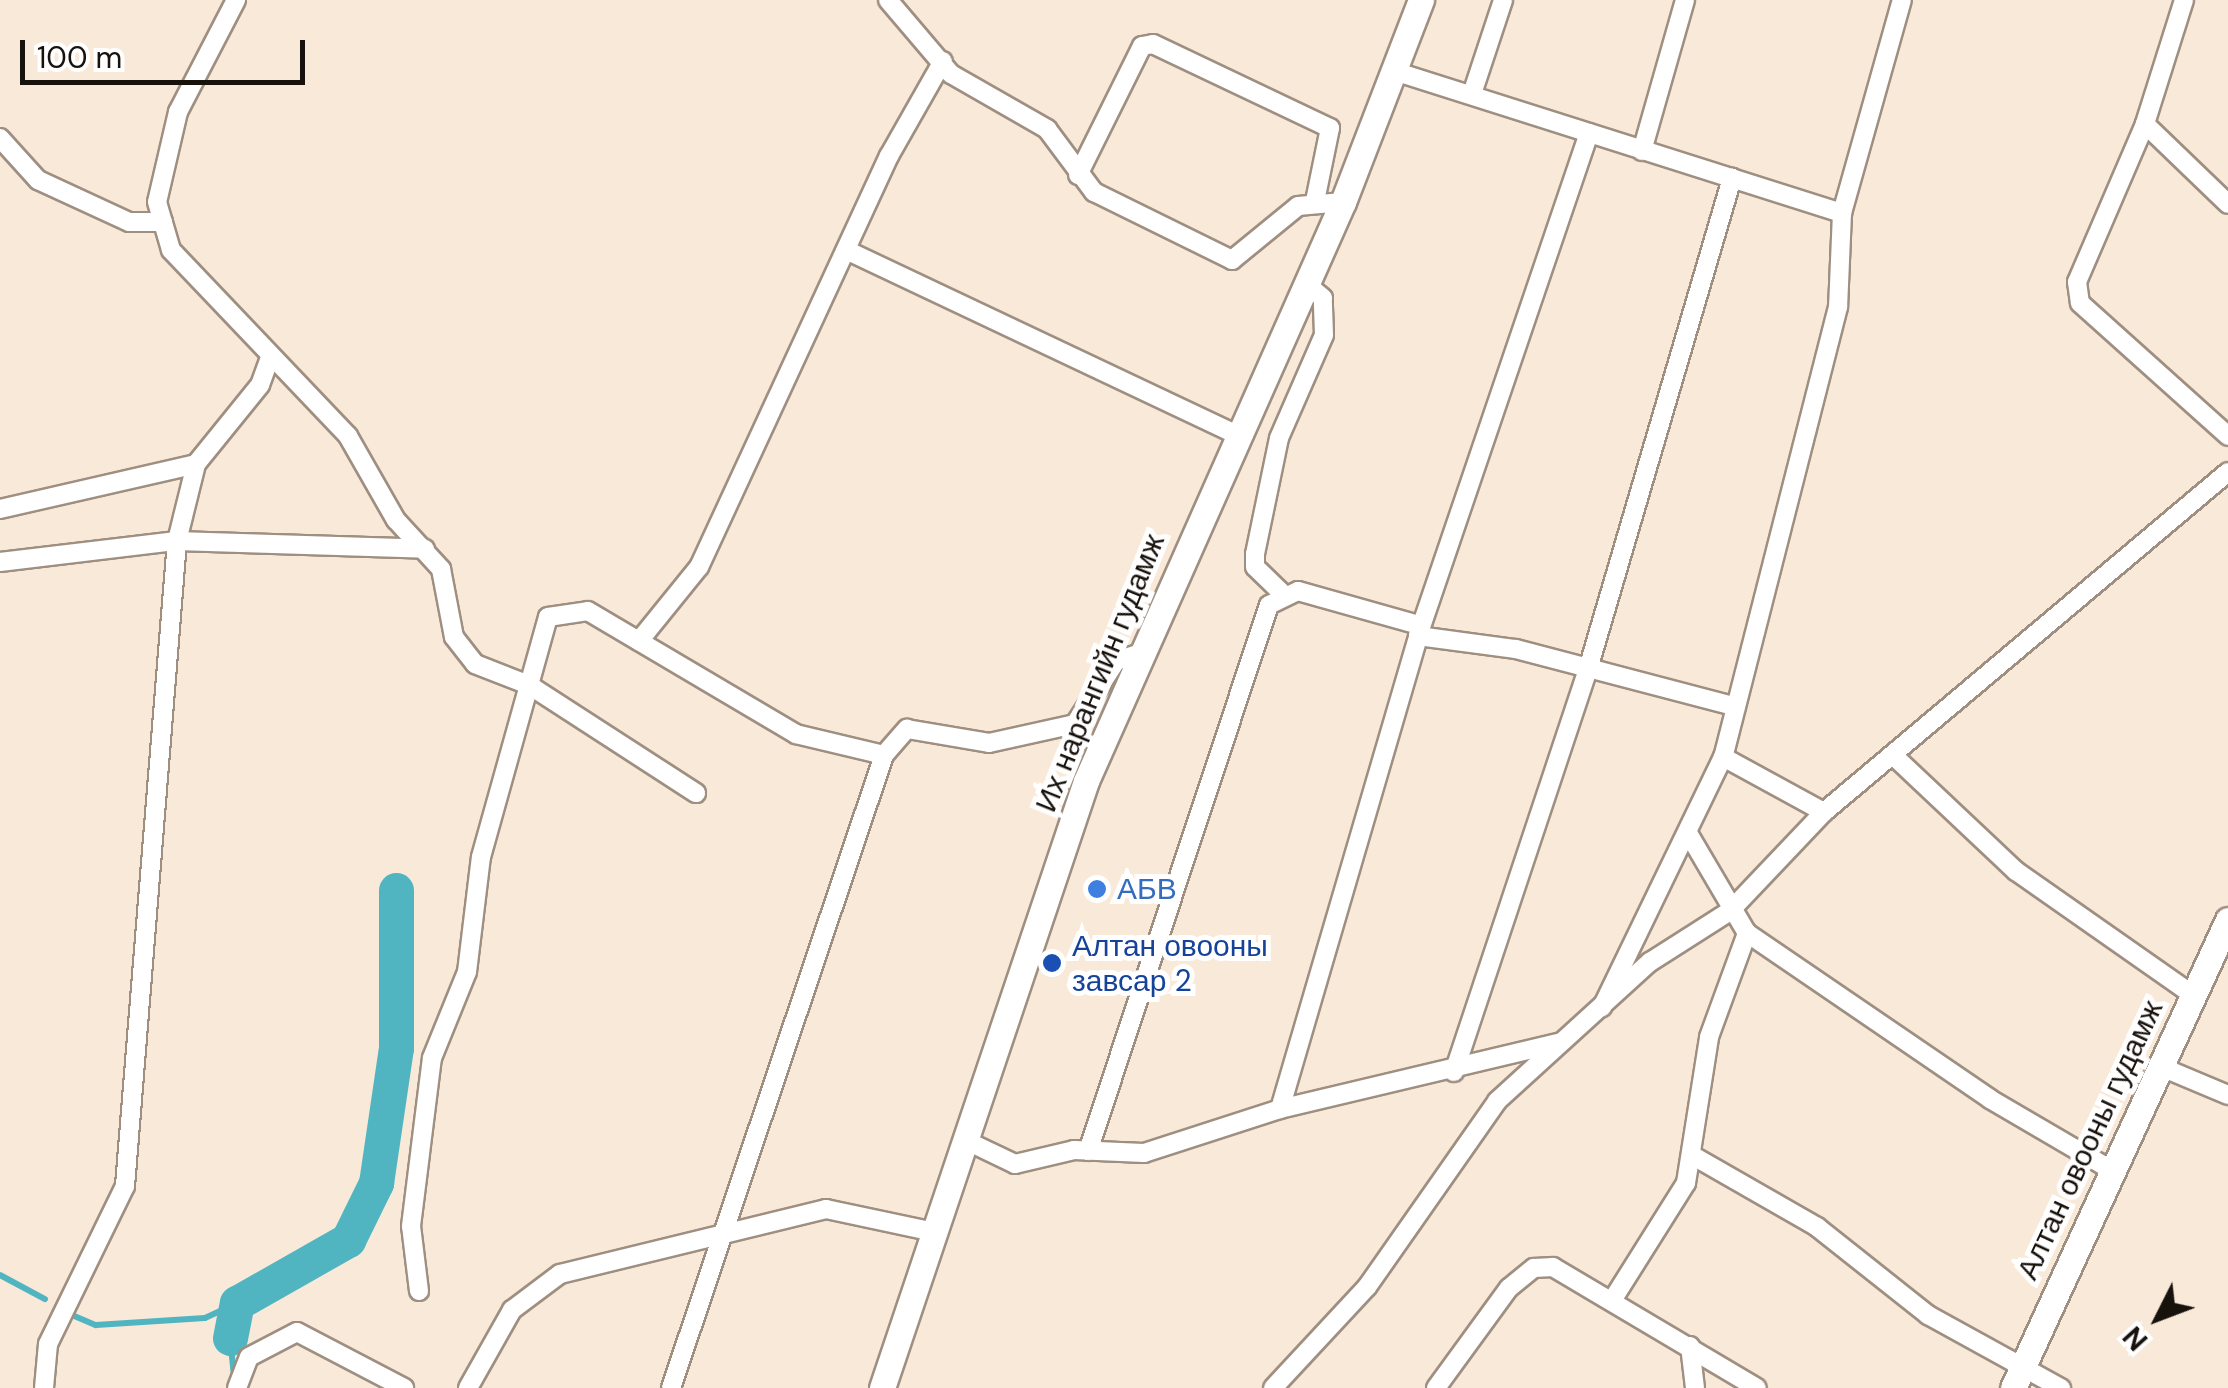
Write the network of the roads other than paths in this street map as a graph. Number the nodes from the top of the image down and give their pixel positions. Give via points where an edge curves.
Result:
1 (236, 0) edge
2 (888, 0) edge
3 (1421, 0) edge
4 (1503, 0) edge
5 (1685, 0) edge
6 (1902, 0) edge
7 (2184, 0) edge
8 (944, 61) junction
9 (1397, 72) junction
10 (1472, 94) junction
11 (2145, 124) junction
12 (1588, 133) junction
13 (0, 138) edge
14 (1642, 150) junction
15 (1078, 175) junction
16 (1732, 178) junction
17 (1315, 201) junction
18 (1343, 202) junction
19 (2228, 204) edge
20 (1842, 214) junction
21 (163, 222) junction
22 (846, 250) junction
23 (1306, 283) junction
24 (270, 358) junction
25 (1237, 434) junction
26 (2228, 436) edge
27 (196, 464) junction
28 (2228, 472) edge
29 (0, 509) edge
30 (177, 541) junction
31 (425, 548) junction
32 (0, 562) edge
33 (1282, 593) junction
34 (1419, 630) junction
35 (639, 641) junction
36 (1141, 653) junction
37 (1588, 670) junction
38 (529, 686) junction
39 (1734, 706) junction
40 (884, 755) junction
41 (1724, 757) junction
42 (1896, 758) junction
43 (696, 793) dead end
44 (1824, 812) junction
45 (1688, 833) junction
46 (1730, 910) junction
47 (2228, 920) edge
48 (1747, 933) junction
49 (2192, 995) junction
50 (1598, 1016) junction
51 (1564, 1042) junction
52 (2158, 1066) junction
53 (1454, 1072) junction
54 (2228, 1095) edge
55 (1280, 1109) junction
56 (967, 1141) junction
57 (1088, 1151) junction
58 (1694, 1157) junction
59 (2108, 1168) junction
60 (934, 1232) junction
61 (724, 1234) junction
62 (420, 1291) dead end
63 (1613, 1299) junction
64 (1690, 1346) junction
65 (2024, 1362) junction
66 (44, 1388) edge
67 (237, 1388) edge
68 (404, 1388) edge
69 (468, 1388) edge
70 (671, 1388) edge
71 (882, 1388) edge
72 (1272, 1388) edge
73 (1436, 1388) edge
74 (1695, 1388) edge
75 (1757, 1388) edge
76 (2013, 1388) edge
77 (2061, 1388) edge

1 - 21 street via 178,112 157,202
2 - 8 street
3 - 9 main road, Их нарангийн гудамж
4 - 10 street
5 - 14 street
6 - 20 street
7 - 11 street
8 - 15 street via 951,74 1037,120
8 - 22 street
9 - 10 street
9 - 18 main road, Их нарангийн гудамж
10 - 12 street
11 - 19 street
11 - 26 street via 2076,282 2080,303
12 - 14 street
12 - 34 street
13 - 21 street via 38,180 129,222
14 - 16 street
15 - 17 street via 1094,192 1232,260
15 - 17 street via 1142,46 1153,44 1330,128
16 - 20 street
16 - 37 street
17 - 18 street
18 - 23 main road, Их нарангийн гудамж
20 - 39 street via 1838,307 1790,519
21 - 24 street via 171,250
22 - 25 street
22 - 35 street via 699,566
23 - 25 main road, Их нарангийн гудамж
23 - 33 street via 1323,298 1324,335 1279,438 1255,554 1256,567
24 - 27 street via 260,386
24 - 31 street via 348,436 396,520
25 - 36 main road, Их нарангийн гудамж
27 - 29 street
27 - 30 street
28 - 42 street
30 - 31 street
30 - 32 street
30 - 66 street via 125,1186 48,1344
31 - 38 street via 441,569 464,651
33 - 34 street via 1363,603
33 - 57 street via 1269,605 1176,871
34 - 37 street
34 - 55 street
35 - 38 street via 565,608 548,617
35 - 40 street via 796,734
36 - 40 street via 1116,661 1075,724 989,743 908,729
36 - 56 main road, Их нарангийн гудамж via 1086,781
37 - 39 street
37 - 53 street
38 - 43 street
38 - 62 street via 481,857 467,972 432,1058 411,1226
39 - 41 street
40 - 61 street
41 - 44 street
41 - 45 street
42 - 44 street
42 - 49 street via 2016,870
44 - 46 street
45 - 46 street
45 - 50 street
46 - 48 street
46 - 50 street via 1650,962
47 - 49 main road, Алтан овооны гудамж
48 - 58 street via 1708,1036
48 - 59 street via 2005,1110
49 - 52 main road, Алтан овооны гудамж
50 - 51 street
51 - 53 street
51 - 72 street via 1497,1100 1366,1286
52 - 54 street
52 - 59 main road, Алтан овооны гудамж
53 - 55 street
55 - 57 street via 1144,1152
56 - 57 street via 1015,1164
56 - 60 main road, Их нарангийн гудамж
58 - 63 street
58 - 65 street via 1818,1227 1928,1315
59 - 65 main road, Алтан овооны гудамж
60 - 61 street via 826,1210
60 - 71 main road, Их нарангийн гудамж
61 - 69 street via 540,1284 512,1310
61 - 70 street
63 - 64 street
63 - 73 street via 1578,1277 1534,1268
64 - 74 street
64 - 75 street
65 - 76 main road, Алтан овооны гудамж
65 - 77 street
67 - 68 street via 248,1357 297,1332

